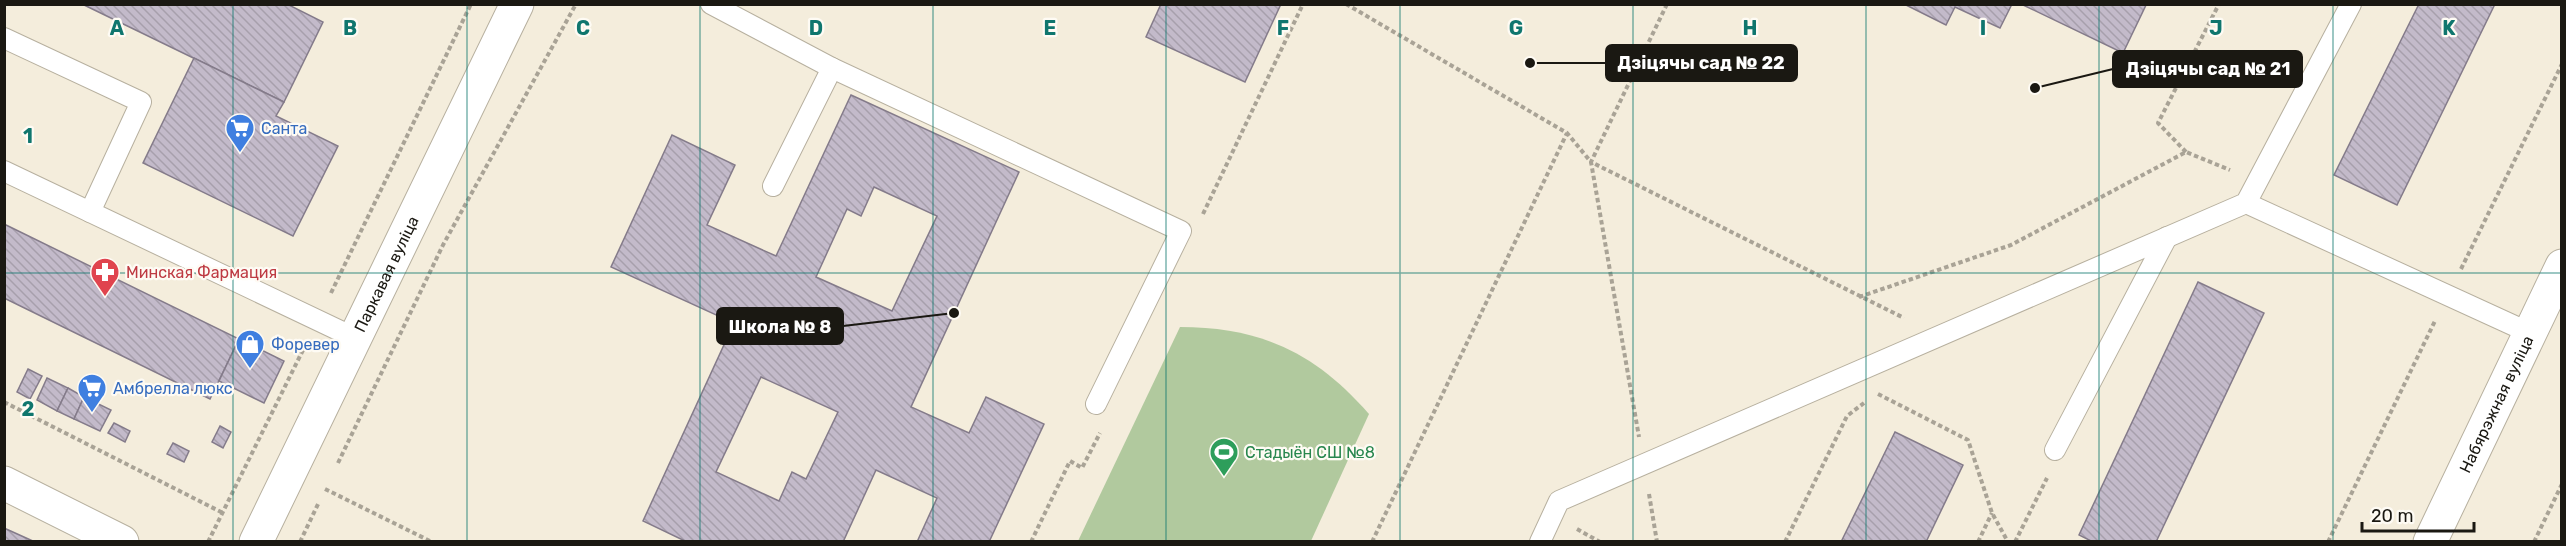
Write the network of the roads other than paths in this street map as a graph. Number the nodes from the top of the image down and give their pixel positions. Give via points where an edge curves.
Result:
1 (517, 4) edge
2 (711, 4) edge
3 (2351, 4) edge
4 (4, 38) edge
5 (832, 68) junction
6 (4, 171) edge
7 (773, 186) dead end
8 (2246, 203) junction
9 (90, 212) junction
10 (2167, 237) junction
11 (2562, 266) edge
12 (2530, 333) junction
13 (355, 338) junction
14 (1096, 404) dead end
15 (2055, 450) dead end
16 (4, 483) edge
17 (122, 542) edge
18 (256, 542) edge
19 (1540, 542) edge
20 (2430, 542) edge

1 - 13 street, Паркавая вуліца
2 - 5 lane
3 - 8 lane
4 - 9 lane via 141,102
5 - 7 lane
5 - 14 lane via 1181,231
6 - 9 lane
8 - 10 lane
8 - 12 lane
9 - 13 lane
10 - 15 lane
10 - 19 lane via 1559,501
11 - 12 street, Набярэжная вуліца
12 - 20 street, Набярэжная вуліца
13 - 18 street, Паркавая вуліца
16 - 17 street

